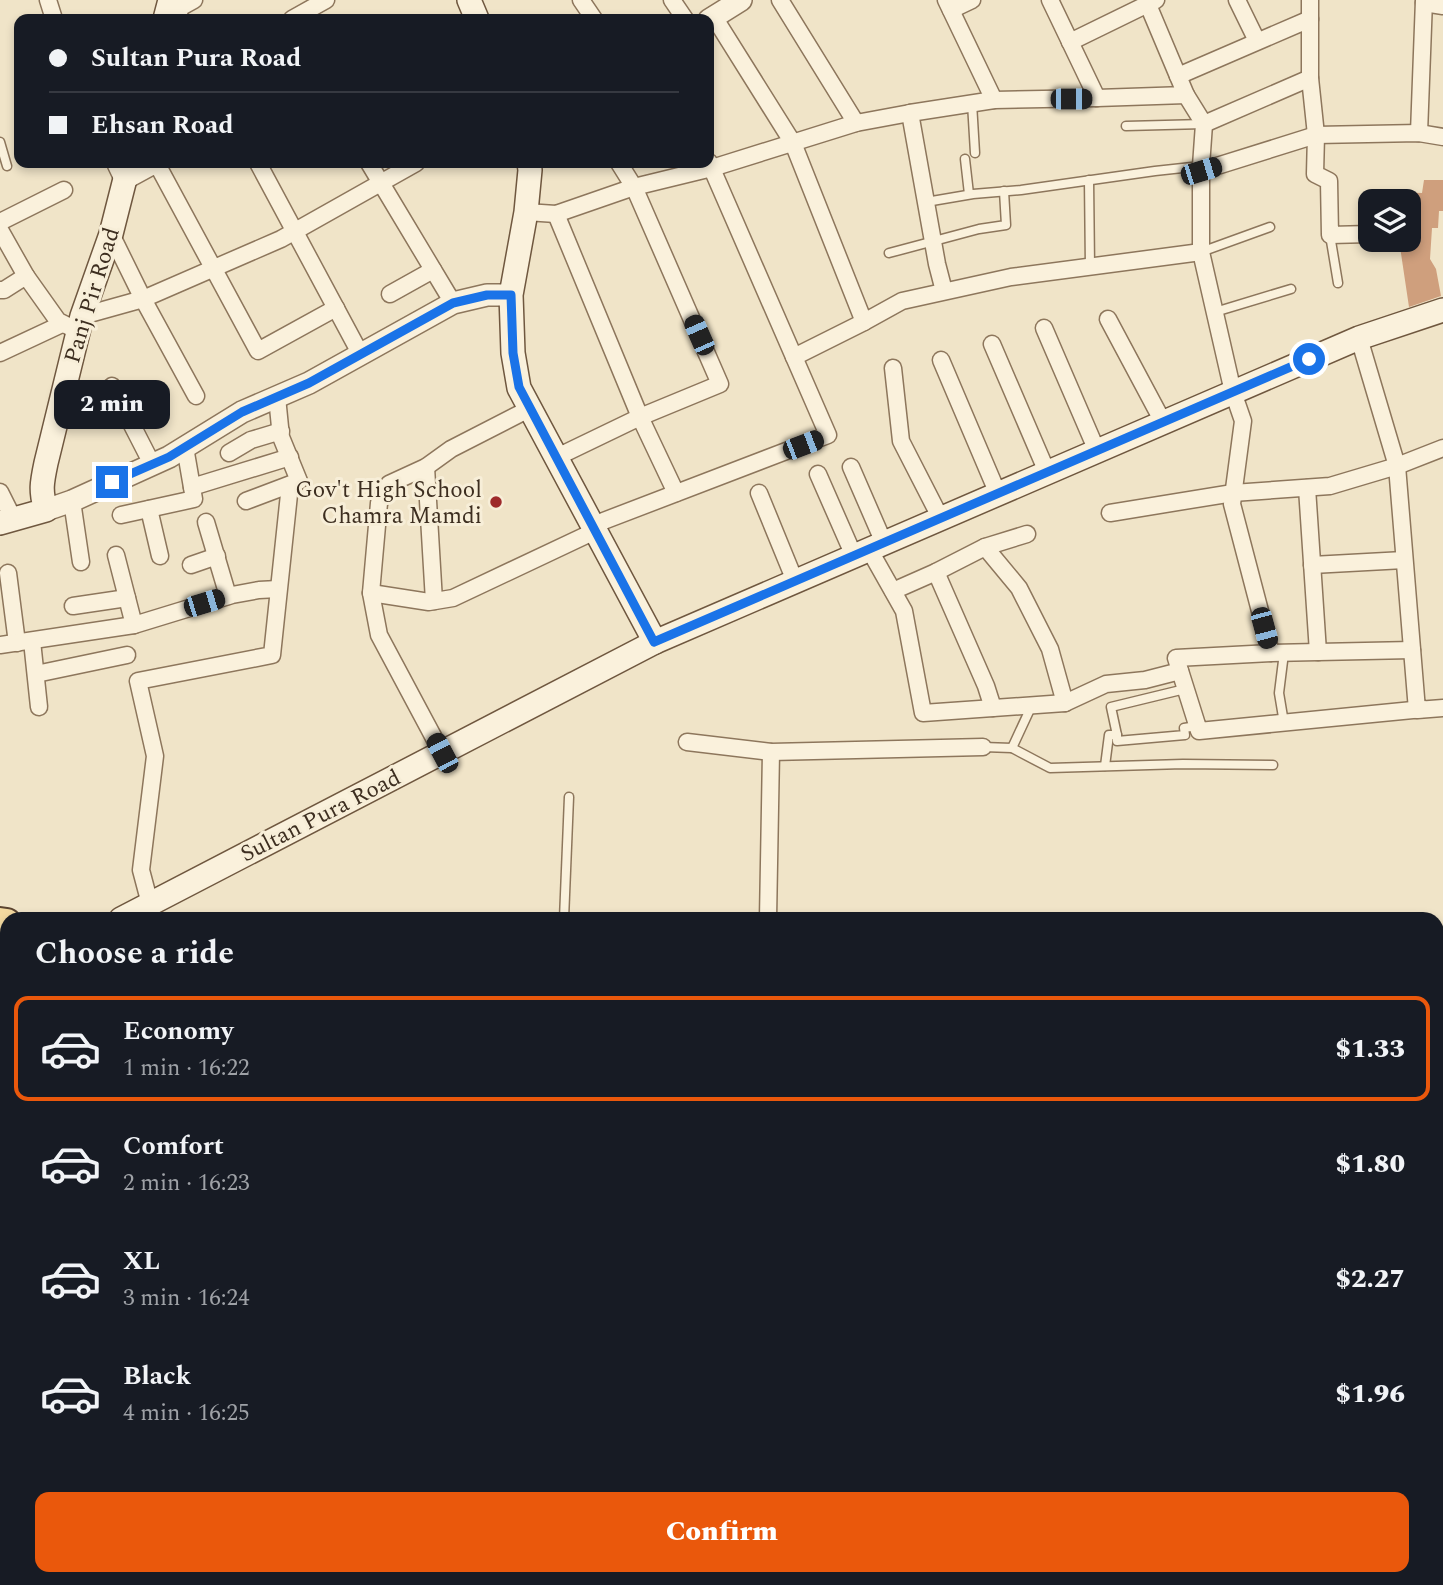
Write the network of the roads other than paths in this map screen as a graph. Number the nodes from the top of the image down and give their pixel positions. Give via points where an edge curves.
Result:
1 (194, 0) edge
2 (741, 0) edge
3 (780, 0) edge
4 (972, 0) edge
5 (1049, 0) edge
6 (1237, 0) edge
7 (1310, 0) edge
8 (1150, 1) edge
9 (1424, 1) edge
10 (949, 5) edge
11 (1443, 6) edge
12 (172, 10) edge
13 (714, 16) edge
14 (1310, 19) junction
15 (714, 23) edge
16 (1257, 41) junction
17 (1070, 42) junction
18 (1178, 76) junction
19 (1310, 78) junction
20 (1186, 95) junction
21 (1097, 99) junction
22 (993, 100) junction
23 (972, 103) junction
24 (910, 113) junction
25 (856, 123) junction
26 (1204, 124) junction
27 (1125, 126) dead end
28 (1419, 133) junction
29 (1315, 135) junction
30 (1443, 137) edge
31 (0, 142) edge
32 (793, 143) junction
33 (975, 153) dead end
34 (965, 159) dead end
35 (714, 164) edge
36 (7, 166) dead end
37 (159, 168) edge
38 (261, 168) edge
39 (372, 168) edge
40 (407, 168) edge
41 (530, 168) edge
42 (622, 168) edge
43 (700, 168) edge
44 (712, 168) edge
45 (123, 169) edge
46 (1201, 169) junction
47 (1089, 180) junction
48 (380, 183) junction
49 (634, 187) junction
50 (64, 190) dead end
51 (1004, 191) junction
52 (969, 194) junction
53 (926, 202) junction
54 (526, 212) junction
55 (556, 214) junction
56 (0, 222) edge
57 (1269, 227) dead end
58 (0, 230) edge
59 (295, 231) junction
60 (111, 234) junction
61 (1358, 234) edge
62 (1330, 235) junction
63 (933, 241) junction
64 (1201, 251) junction
65 (889, 253) dead end
66 (1090, 267) junction
67 (213, 269) junction
68 (433, 270) junction
69 (26, 276) junction
70 (1338, 283) dead end
71 (1291, 289) dead end
72 (0, 290) edge
73 (944, 291) junction
74 (390, 294) dead end
75 (511, 295) junction
76 (143, 299) junction
77 (453, 303) junction
78 (335, 308) junction
79 (1443, 310) edge
80 (1215, 312) junction
81 (1108, 319) dead end
82 (864, 322) junction
83 (74, 324) junction
84 (1044, 328) dead end
85 (1359, 338) junction
86 (992, 344) dead end
87 (0, 353) edge
88 (360, 355) junction
89 (794, 357) junction
90 (941, 360) dead end
91 (893, 368) dead end
92 (113, 386) dead end
93 (1233, 392) junction
94 (196, 396) dead end
95 (277, 397) junction
96 (531, 408) junction
97 (640, 417) junction
98 (1163, 422) junction
99 (281, 431) junction
100 (185, 447) junction
101 (1443, 448) edge
102 (1097, 451) junction
103 (229, 453) dead end
104 (289, 457) junction
105 (557, 457) junction
106 (152, 464) junction
107 (1396, 466) junction
108 (425, 467) junction
109 (851, 467) dead end
110 (1047, 472) junction
111 (818, 474) dead end
112 (290, 485) junction
113 (192, 486) junction
114 (1307, 488) junction
115 (0, 492) edge
116 (676, 493) junction
117 (759, 493) dead end
118 (1233, 493) junction
119 (998, 494) junction
120 (72, 501) junction
121 (246, 501) dead end
122 (149, 509) junction
123 (46, 510) junction
124 (1110, 513) dead end
125 (121, 516) dead end
126 (941, 519) junction
127 (7, 522) edge
128 (206, 522) dead end
129 (594, 528) junction
130 (1027, 534) dead end
131 (985, 547) junction
132 (869, 549) junction
133 (116, 555) dead end
134 (160, 556) dead end
135 (217, 556) junction
136 (1404, 560) junction
137 (81, 562) dead end
138 (191, 565) dead end
139 (1312, 565) junction
140 (936, 572) junction
141 (8, 573) dead end
142 (795, 581) junction
143 (278, 589) junction
144 (893, 591) junction
145 (371, 593) junction
146 (228, 596) junction
147 (127, 598) junction
148 (435, 601) junction
149 (74, 606) dead end
150 (134, 625) junction
151 (654, 642) junction
152 (16, 643) edge
153 (1412, 650) junction
154 (1318, 652) junction
155 (1277, 653) junction
156 (127, 655) dead end
157 (1180, 671) junction
158 (36, 674) junction
159 (1185, 689) junction
160 (1065, 703) junction
161 (1032, 705) junction
162 (39, 707) dead end
163 (993, 708) junction
164 (1443, 708) edge
165 (1423, 709) junction
166 (1284, 723) junction
167 (1197, 726) junction
168 (1117, 735) junction
169 (687, 742) dead end
170 (983, 747) joint
171 (1012, 748) junction
172 (771, 752) junction
173 (442, 753) junction
174 (1273, 765) dead end
175 (1105, 766) junction
176 (569, 797) dead end
177 (150, 904) junction
178 (135, 912) edge
179 (564, 912) edge
180 (768, 912) edge

1 - 12 street
2 - 13 street
3 - 25 street
4 - 10 street
5 - 17 street
6 - 16 street
7 - 14 street
8 - 17 street
8 - 18 street
9 - 11 street
9 - 28 street
10 - 22 street
14 - 16 street
14 - 19 street
15 - 32 street
16 - 18 street
17 - 21 street
18 - 20 street
19 - 26 street
19 - 29 street
20 - 21 street
20 - 26 street
21 - 22 street
22 - 23 street
23 - 24 street
23 - 33 lane
24 - 25 street
24 - 53 street
25 - 32 street
26 - 27 lane
26 - 46 street
28 - 29 street
28 - 30 street
29 - 46 street
29 - 62 street via 1315,174 1329,181
31 - 36 lane
32 - 35 street
32 - 82 street
34 - 52 lane
37 - 67 street
38 - 59 street
39 - 48 street
40 - 48 street
41 - 54 main road
42 - 49 street
43 - 49 street
44 - 89 street
45 - 60 main road, Panj Pir Road
46 - 47 lane
46 - 64 street
47 - 51 lane
47 - 66 lane
48 - 59 street
48 - 68 street
49 - 55 street
49 - 97 street via 720,384
50 - 56 street
51 - 52 lane
51 - 63 lane via 1006,225
52 - 53 lane
53 - 63 street
54 - 55 street
54 - 75 main road
55 - 97 street
57 - 64 lane
58 - 69 street
59 - 67 street
59 - 78 street
60 - 76 street
60 - 83 main road, Panj Pir Road
61 - 62 street
62 - 70 lane
63 - 65 lane
63 - 73 street
64 - 66 street
64 - 80 street
66 - 73 street
67 - 76 street
67 - 78 street via 258,351
68 - 74 street
68 - 77 street
69 - 72 street
69 - 83 street via 58,321
71 - 80 lane
73 - 82 street via 902,301
75 - 77 street
75 - 96 main road via 519,387
76 - 83 street
76 - 94 street
77 - 88 street
78 - 88 street
79 - 85 main road, Sultan Pura Road
80 - 93 street
81 - 98 street
82 - 89 street
83 - 87 street
83 - 123 main road, Panj Pir Road via 41,484
84 - 102 street
85 - 93 main road, Sultan Pura Road
85 - 107 street
86 - 110 street
88 - 95 street
89 - 116 street via 828,436
90 - 119 street
91 - 126 street via 901,441
92 - 106 street
93 - 98 main road, Sultan Pura Road
93 - 118 street via 1243,421
95 - 99 street
95 - 100 street via 242,412
96 - 105 main road
96 - 108 street
97 - 105 street
97 - 116 street
98 - 102 main road, Sultan Pura Road
99 - 103 street
99 - 104 street
100 - 106 street
100 - 113 street
101 - 107 street
102 - 110 main road, Sultan Pura Road
104 - 112 street via 299,481
104 - 113 street
105 - 129 main road
106 - 120 street
107 - 114 street via 1330,486
107 - 136 street
108 - 145 street via 389,484 379,502
108 - 148 street
109 - 132 street
110 - 119 main road, Sultan Pura Road
111 - 132 street
112 - 121 street
112 - 143 street
113 - 122 street via 194,499
114 - 118 street
114 - 139 street
115 - 127 street
116 - 129 street
117 - 142 street
118 - 124 street
118 - 155 street via 1231,504
119 - 126 main road, Sultan Pura Road
120 - 123 street
120 - 137 street
122 - 125 street
122 - 134 street
123 - 127 main road
126 - 132 main road, Sultan Pura Road
128 - 135 street
129 - 148 street via 453,598
129 - 151 main road
130 - 131 street
131 - 140 street
131 - 160 street via 1019,588 1050,649
132 - 142 main road, Sultan Pura Road
132 - 144 street
133 - 147 street
135 - 138 street
135 - 146 street
136 - 139 street
136 - 153 street
139 - 154 street
140 - 144 street
140 - 163 street
141 - 152 street
142 - 151 main road, Sultan Pura Road
143 - 146 street
143 - 177 street via 272,655 138,681 155,757 142,870
144 - 163 street via 904,611 923,713
145 - 148 street
145 - 173 street via 379,635
146 - 150 street
147 - 149 street
147 - 150 street
150 - 152 street
151 - 173 main road, Sultan Pura Road
152 - 158 street
153 - 154 street
153 - 165 street via 1417,710
154 - 155 street
155 - 157 street via 1176,658
155 - 166 lane
156 - 158 street
157 - 159 street
157 - 160 street via 1106,684
158 - 162 street
159 - 167 street
159 - 168 lane via 1111,707
160 - 161 street
161 - 163 street
161 - 171 lane
164 - 165 street
165 - 166 street
166 - 167 street via 1199,731
167 - 168 lane via 1184,728 1185,735 1117,741
168 - 175 lane via 1109,735
169 - 172 street
170 - 171 lane
170 - 172 street
171 - 175 lane via 1050,768
172 - 180 street
173 - 177 main road, Sultan Pura Road
174 - 175 lane
176 - 179 lane
177 - 178 main road, Sultan Pura Road

